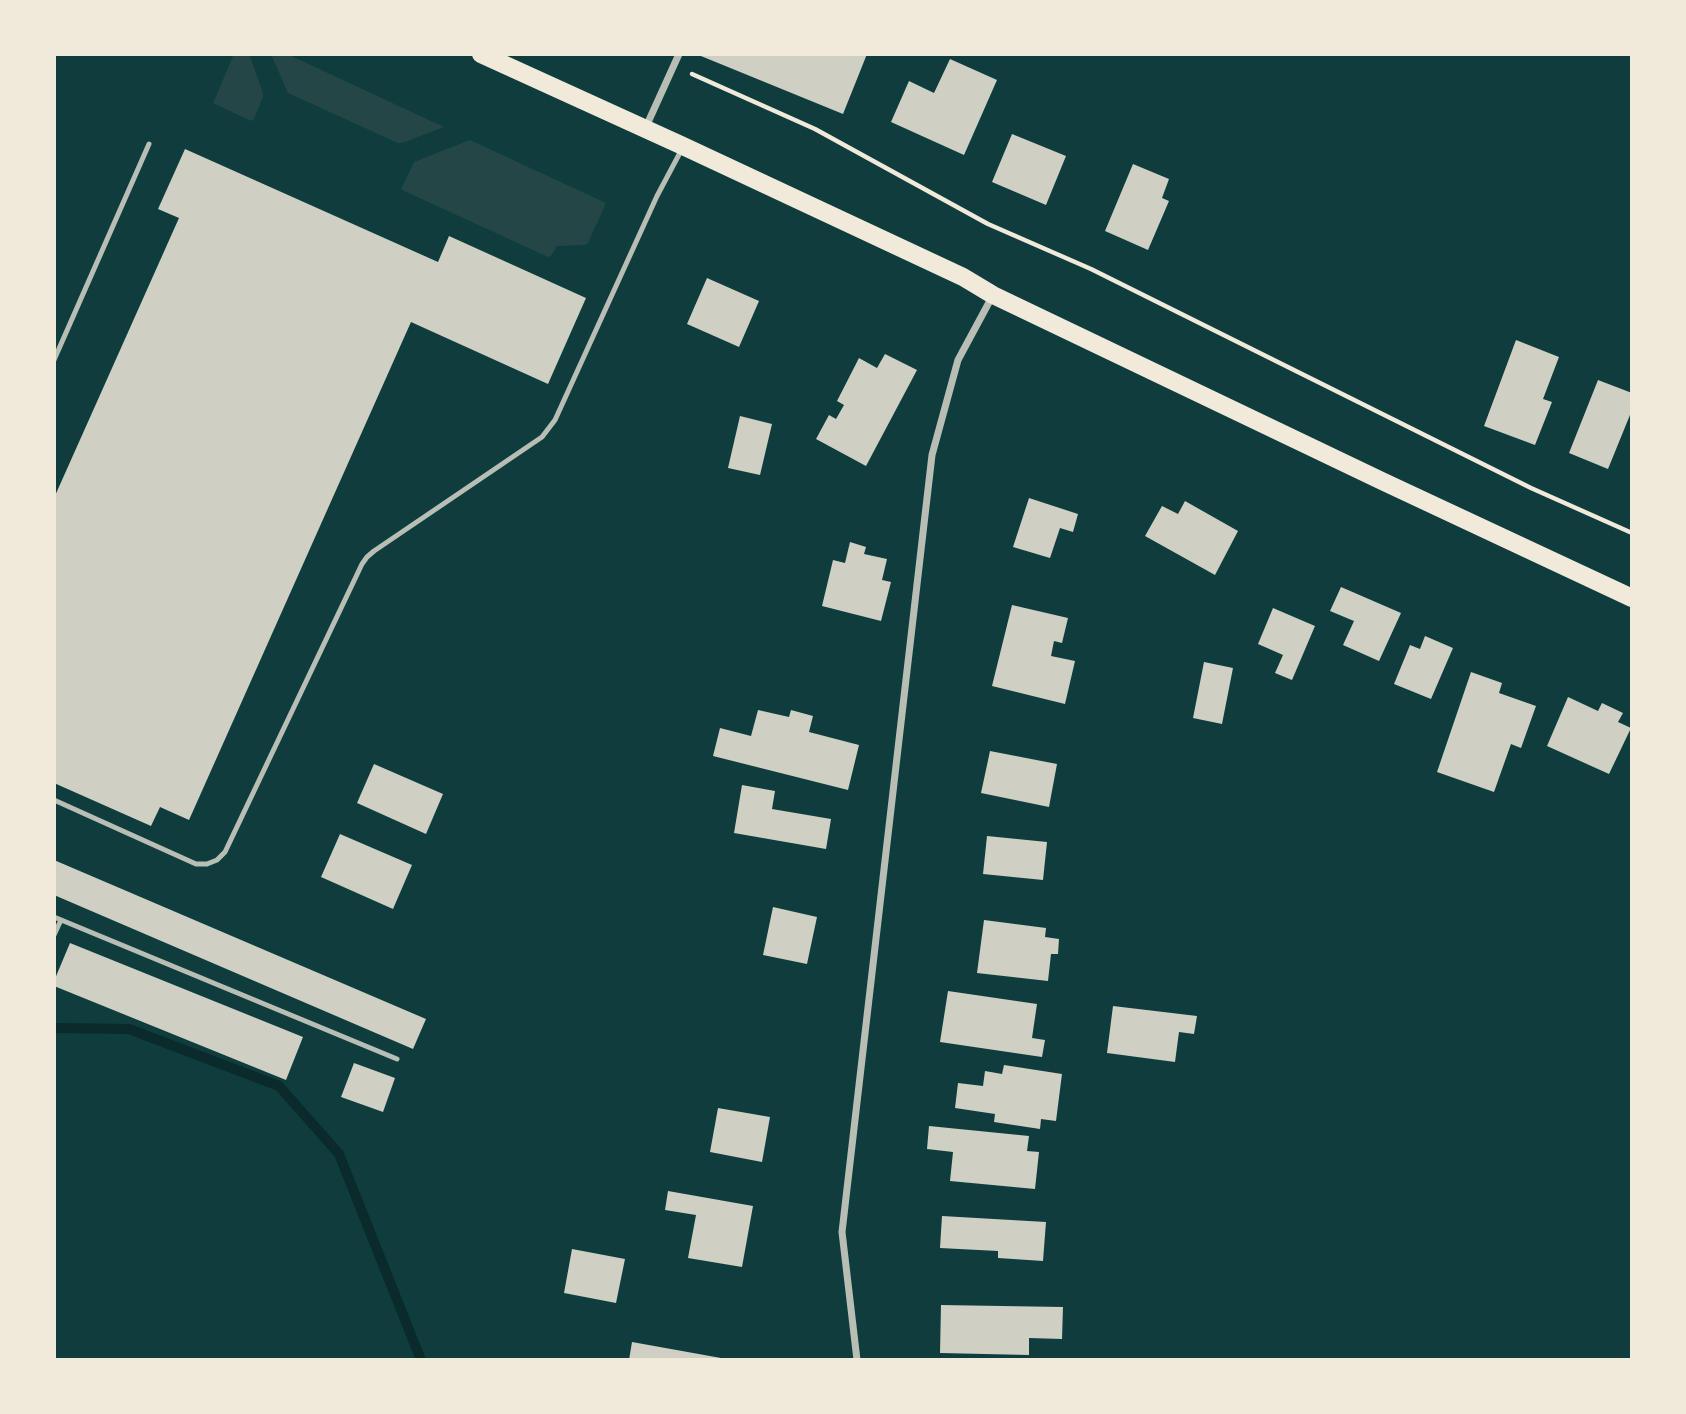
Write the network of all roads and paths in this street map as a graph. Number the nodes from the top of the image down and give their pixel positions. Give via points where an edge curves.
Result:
1 (481, 54) edge
2 (679, 54) edge
3 (674, 66) junction
4 (645, 130) junction
5 (149, 144) dead end
6 (683, 146) junction
7 (993, 295) junction
8 (54, 360) edge
9 (1632, 533) edge
10 (1632, 598) edge
11 (54, 800) edge
12 (54, 917) edge
13 (61, 920) junction
14 (54, 935) edge
15 (397, 1059) dead end
16 (857, 1360) edge

1 - 4 main road
2 - 3 street
3 - 4 street
3 - 9 path via 815,129 988,224 1091,269 1531,488
4 - 6 main road
5 - 8 lane
6 - 7 main road
6 - 11 lane via 555,420 542,437 367,557 225,852 217,860 196,864
7 - 10 main road
7 - 16 street via 958,360 932,454 842,1233
12 - 13 lane
13 - 14 lane
13 - 15 lane

